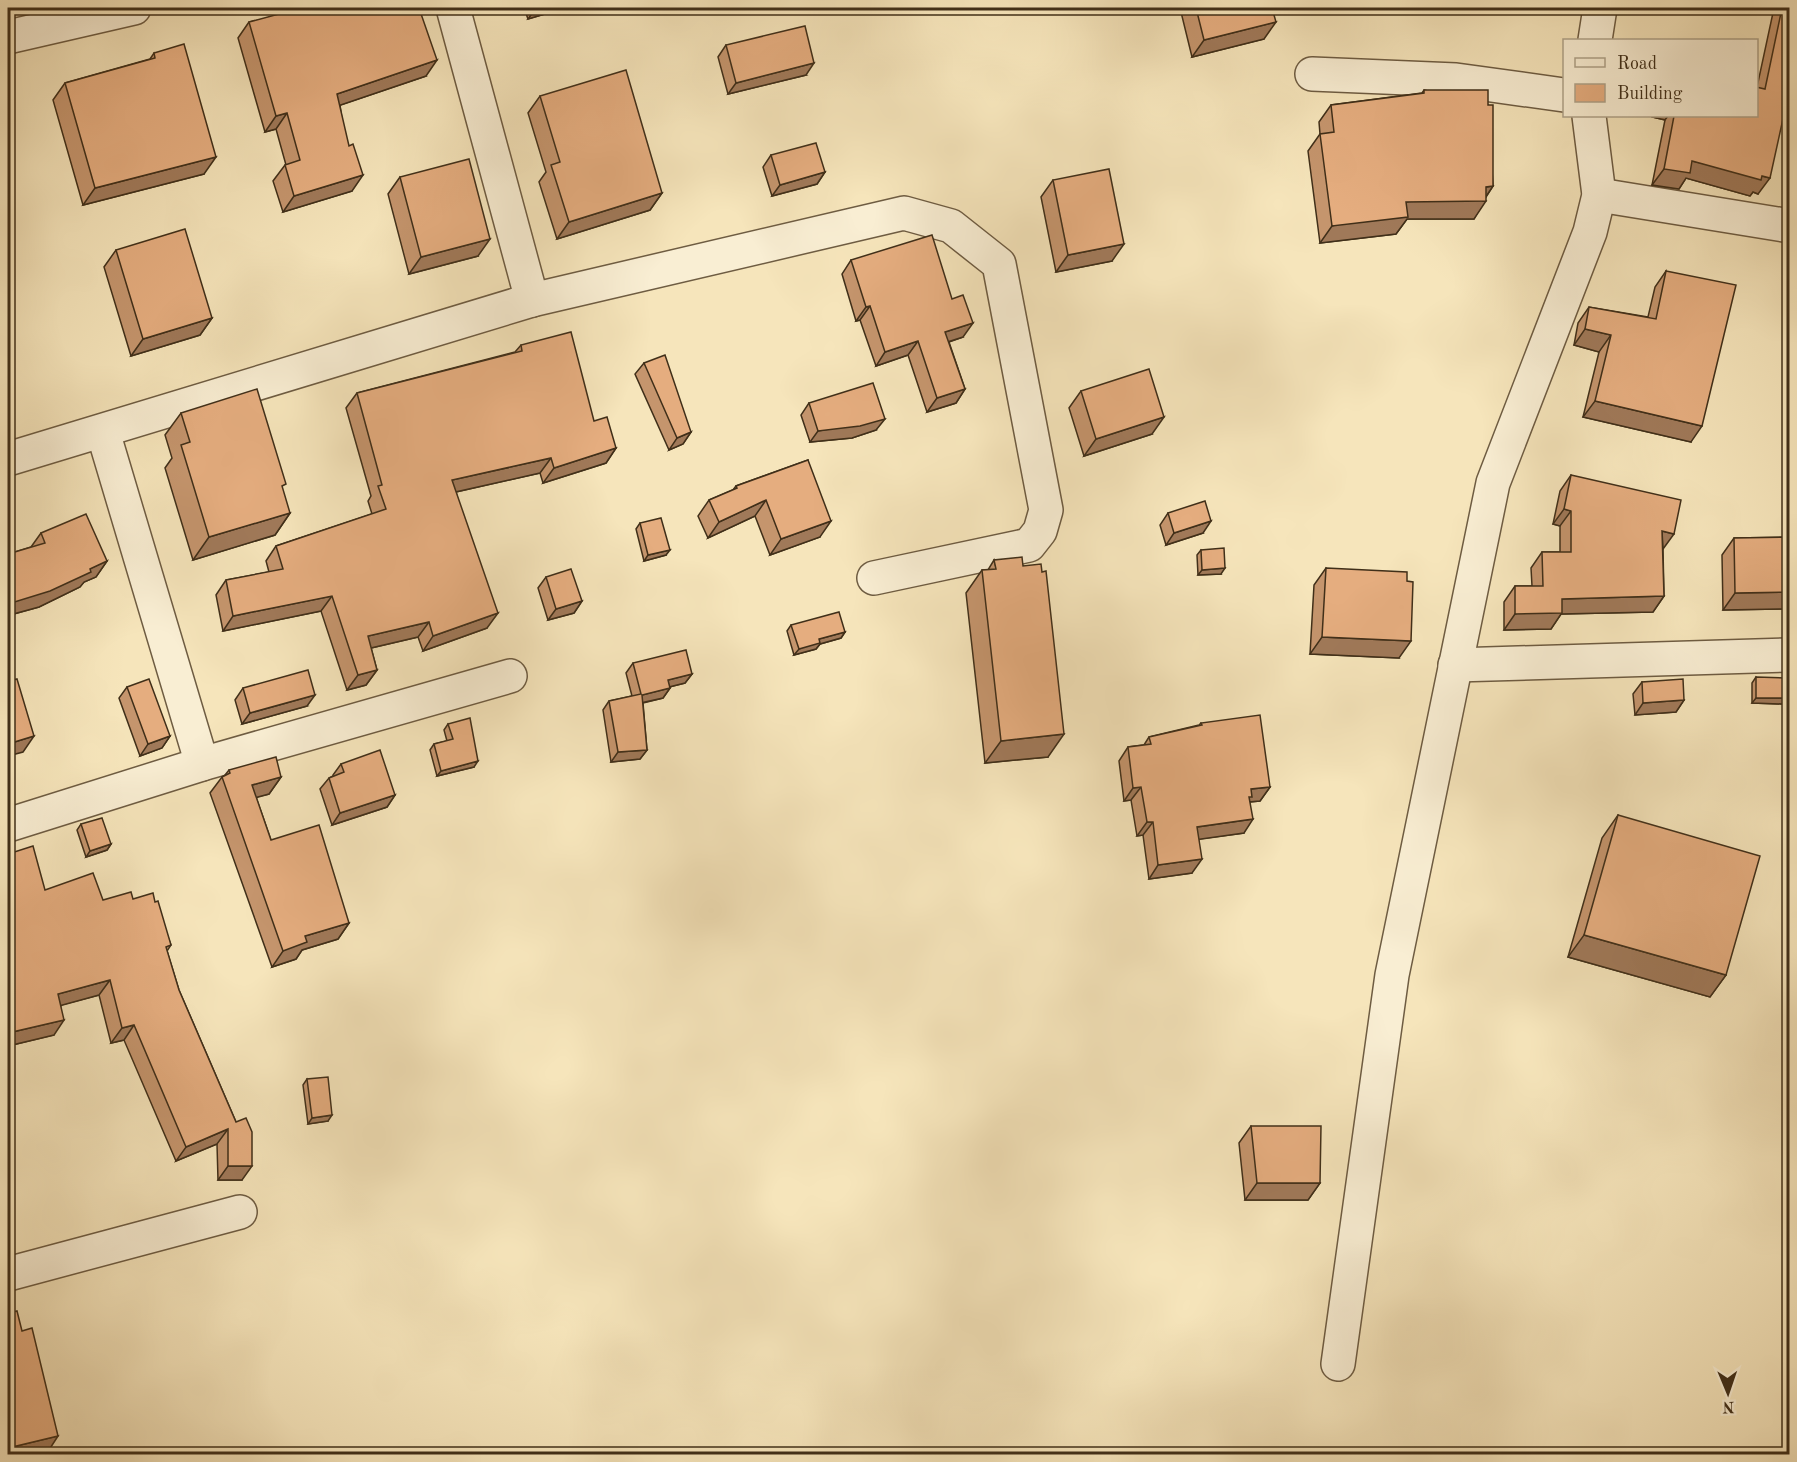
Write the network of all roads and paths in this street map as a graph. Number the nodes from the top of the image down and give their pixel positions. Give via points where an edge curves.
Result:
1 (134, 8) edge
2 (453, 8) edge
3 (1600, 8) edge
4 (8, 37) edge
5 (1595, 39) edge
6 (1312, 74) dead end
7 (1563, 95) edge
8 (1589, 117) edge
9 (1599, 195) junction
10 (1790, 226) edge
11 (532, 300) junction
12 (103, 432) junction
13 (8, 459) edge
14 (874, 578) dead end
15 (1790, 655) edge
16 (1455, 665) junction
17 (510, 676) dead end
18 (202, 764) junction
19 (8, 825) edge
20 (240, 1212) dead end
21 (8, 1274) edge
22 (1338, 1364) dead end

1 - 4 street
2 - 11 street
3 - 5 street
6 - 7 street via 1456,80
8 - 9 street
9 - 10 street
9 - 16 street via 1590,232 1493,483
11 - 12 street
11 - 14 street via 904,213 951,226 999,264 1046,510 1040,531 1029,545
12 - 13 street
12 - 18 street
15 - 16 street
16 - 22 street via 1392,975
17 - 18 street
18 - 19 street
20 - 21 street

